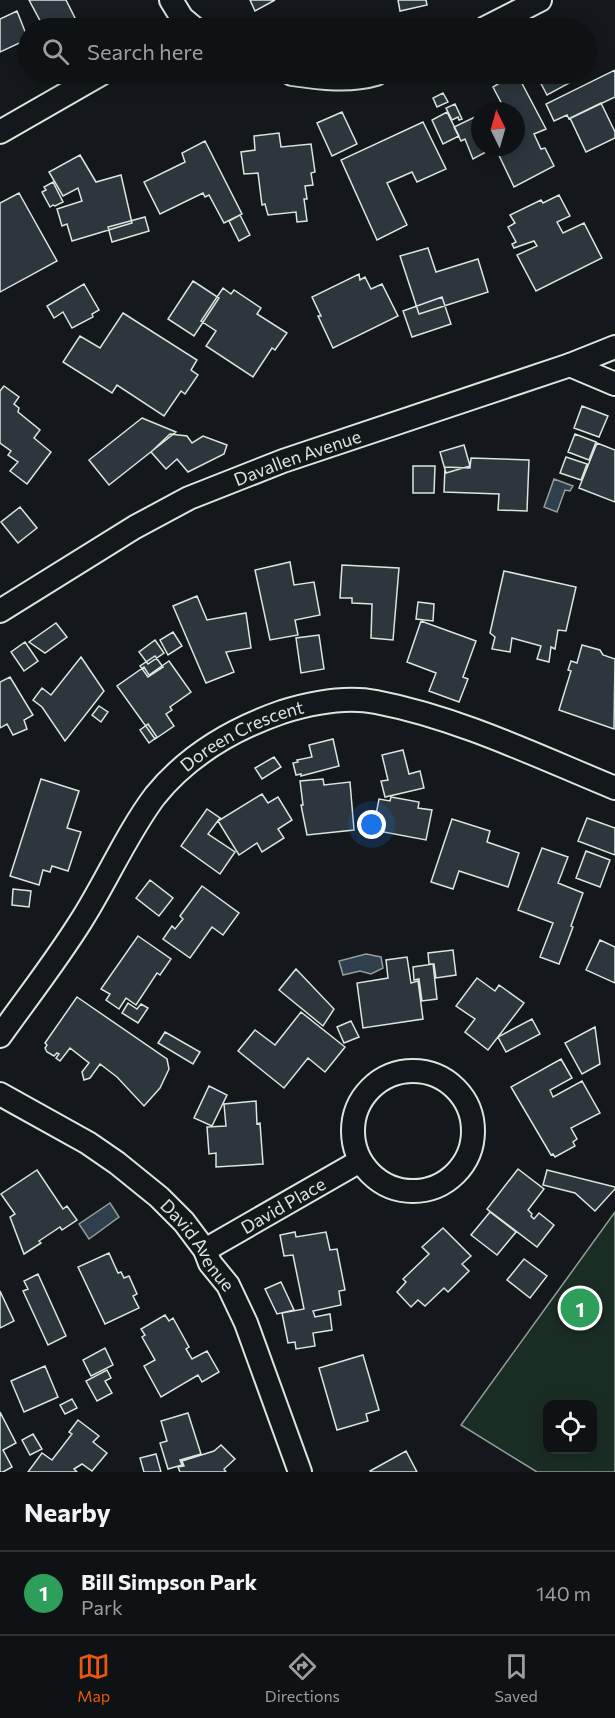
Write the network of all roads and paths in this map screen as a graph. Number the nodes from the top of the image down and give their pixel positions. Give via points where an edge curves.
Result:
1 (540, 0) edge
2 (505, 18) edge
3 (84, 84) edge
4 (0, 132) edge
5 (615, 347) edge
6 (570, 365) junction
7 (615, 384) edge
8 (0, 611) edge
9 (615, 788) edge
10 (0, 1036) edge
11 (0, 1094) edge
12 (360, 1161) junction
13 (205, 1250) junction
14 (300, 1472) edge

1 - 2 street
3 - 4 street
5 - 6 street, Davallen Avenue
6 - 7 street
6 - 8 street, Davallen Avenue via 283,461 189,498
9 - 10 street, Doreen Crescent via 455,723 374,701 334,700 269,717 207,748 154,798 79,924
11 - 13 street, David Avenue via 117,1163 159,1197
12 - 12 street via 353,1139 355,1115 365,1094 383,1078 405,1071 429,1072 450,1083 466,1101 473,1123 472,1147 461,1168 443,1183 421,1191 397,1190 376,1179
12 - 13 street, David Place
13 - 14 street, David Avenue via 246,1323

